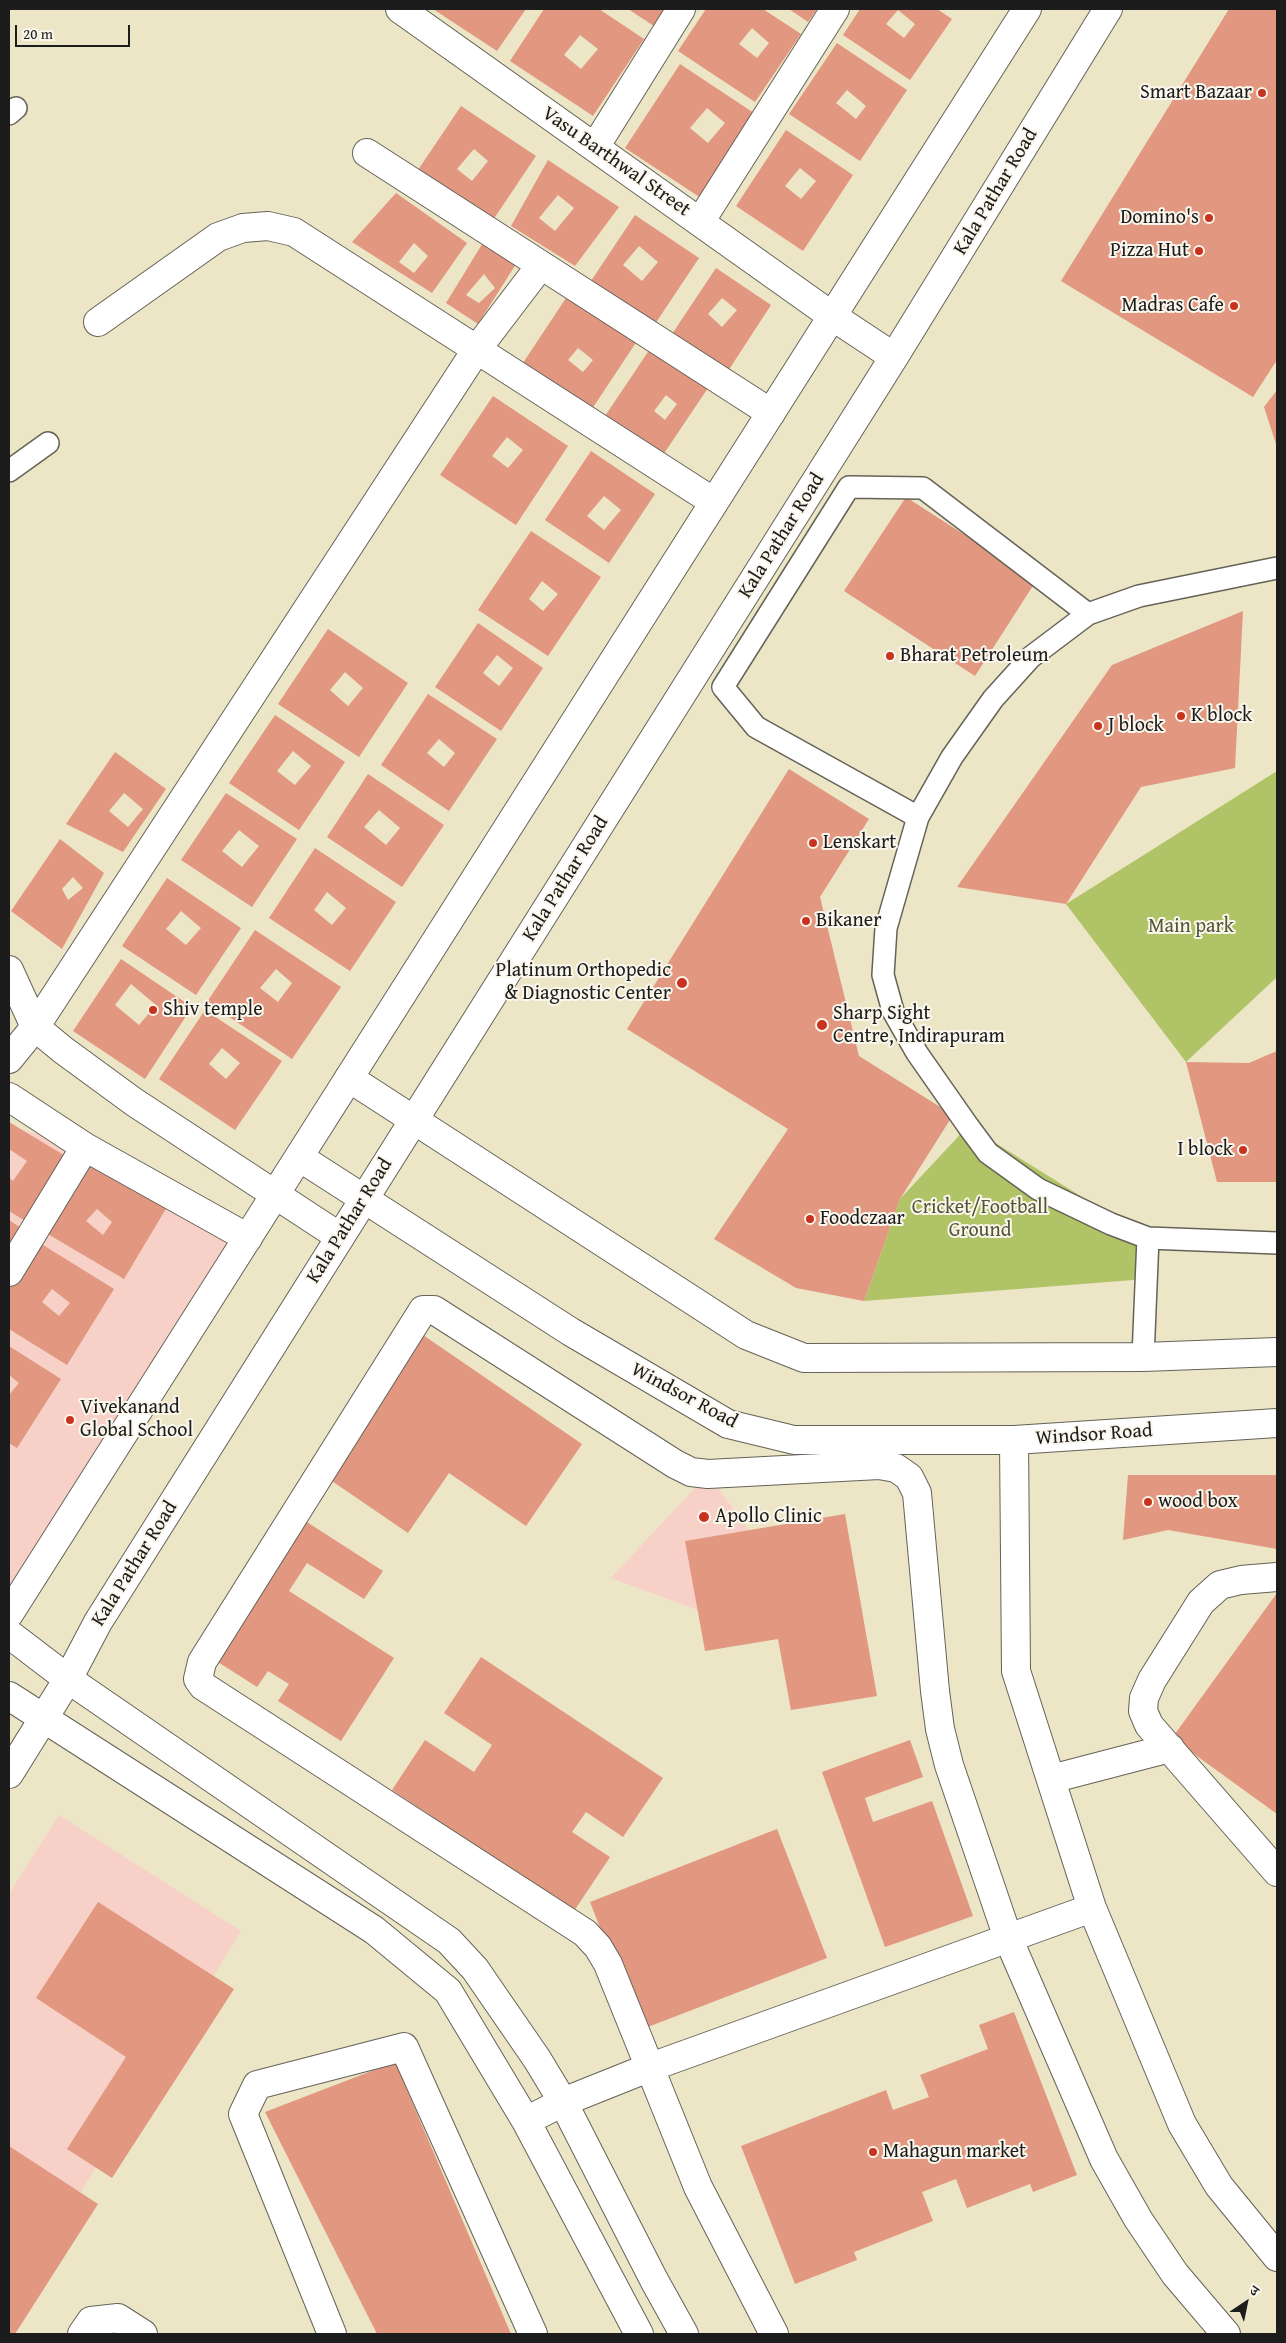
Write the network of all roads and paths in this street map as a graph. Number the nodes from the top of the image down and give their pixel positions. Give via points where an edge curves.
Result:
1 (400, 9) edge
2 (681, 9) edge
3 (835, 9) edge
4 (1027, 9) edge
5 (1108, 9) edge
6 (595, 147) junction
7 (367, 153) dead end
8 (700, 222) junction
9 (542, 265) junction
10 (832, 316) junction
11 (98, 322) dead end
12 (477, 349) junction
13 (894, 357) junction
14 (771, 413) junction
15 (48, 443) dead end
16 (9, 471) edge
17 (714, 502) junction
18 (1277, 568) edge
19 (1088, 614) junction
20 (697, 670) junction
21 (724, 687) junction
22 (918, 817) junction
23 (9, 970) edge
24 (35, 1027) junction
25 (9, 1059) edge
26 (349, 1078) junction
27 (9, 1097) edge
28 (414, 1120) junction
29 (85, 1147) junction
30 (299, 1157) junction
31 (275, 1195) junction
32 (364, 1199) junction
33 (248, 1238) junction
34 (340, 1238) junction
35 (1148, 1238) junction
36 (1277, 1243) edge
37 (9, 1272) edge
38 (1277, 1352) edge
39 (1143, 1357) junction
40 (1277, 1423) edge
41 (1014, 1440) junction
42 (1277, 1577) edge
43 (9, 1614) edge
44 (9, 1634) edge
45 (68, 1679) junction
46 (9, 1696) edge
47 (44, 1719) junction
48 (1170, 1748) junction
49 (9, 1774) edge
50 (1051, 1779) junction
51 (1277, 1872) edge
52 (1092, 1908) junction
53 (1008, 1938) junction
54 (648, 2068) junction
55 (563, 2102) junction
56 (526, 2121) junction
57 (1277, 2257) edge
58 (82, 2334) edge
59 (143, 2334) edge
60 (332, 2334) edge
61 (533, 2334) edge
62 (639, 2334) edge
63 (684, 2334) edge
64 (774, 2334) edge
65 (1226, 2334) edge

1 - 6 street, Vasu Barthwal Street
2 - 6 street
3 - 8 street
4 - 10 street
5 - 13 street, Kala Pathar Road
6 - 8 street, Vasu Barthwal Street
7 - 9 street
8 - 10 street, Vasu Barthwal Street
9 - 12 street
9 - 14 street
10 - 13 street, Vasu Barthwal Street
10 - 14 street
11 - 12 street via 218,237 243,228 268,226 294,232
12 - 17 street
12 - 24 street
13 - 20 street, Kala Pathar Road
14 - 17 street
15 - 16 lane
17 - 26 street
18 - 19 lane via 1139,596
19 - 21 lane via 923,488 849,487
19 - 22 lane via 1031,657 993,699 952,757
20 - 21 lane
20 - 28 street, Kala Pathar Road
21 - 22 lane via 756,727
22 - 35 lane via 886,928 883,975 893,1011 917,1053 988,1153 1038,1189
23 - 24 street
24 - 25 street
24 - 31 street via 134,1102
26 - 28 street
26 - 30 street
27 - 29 street
28 - 32 street, Kala Pathar Road
28 - 39 street via 746,1335 804,1358
29 - 33 street
29 - 37 street
30 - 31 street
30 - 32 street, Windsor Road
31 - 33 street
31 - 34 street
32 - 34 street, Kala Pathar Road
32 - 41 street, Windsor Road via 571,1332 728,1424 794,1440
33 - 43 street
34 - 45 street, Kala Pathar Road via 98,1622
35 - 36 lane
35 - 39 lane
38 - 39 street
40 - 41 street, Windsor Road
41 - 50 street via 1016,1671
42 - 48 street via 1220,1585 1202,1602 1152,1680 1144,1698 1143,1711 1149,1724
44 - 45 street
45 - 47 street, Kala Pathar Road
45 - 55 street via 449,1941 475,1969 510,2018
46 - 47 street
47 - 49 street, Kala Pathar Road
47 - 56 street via 374,1930 423,1968 448,1991
48 - 50 street
48 - 51 street
50 - 52 street
52 - 53 street
52 - 57 street via 1182,2124 1219,2186
53 - 54 street
53 - 54 street via 949,1765 940,1729 918,1493 909,1478 896,1468 879,1465 708,1474 691,1472 434,1310 423,1310 202,1662 198,1679 203,1686 585,1933 608,1964
53 - 65 street via 1104,2159 1138,2219 1175,2274
54 - 55 street
54 - 64 street via 698,2188
55 - 56 street
55 - 63 street
56 - 62 street
58 - 59 street via 91,2320 118,2318
60 - 61 street via 242,2114 256,2085 404,2047

